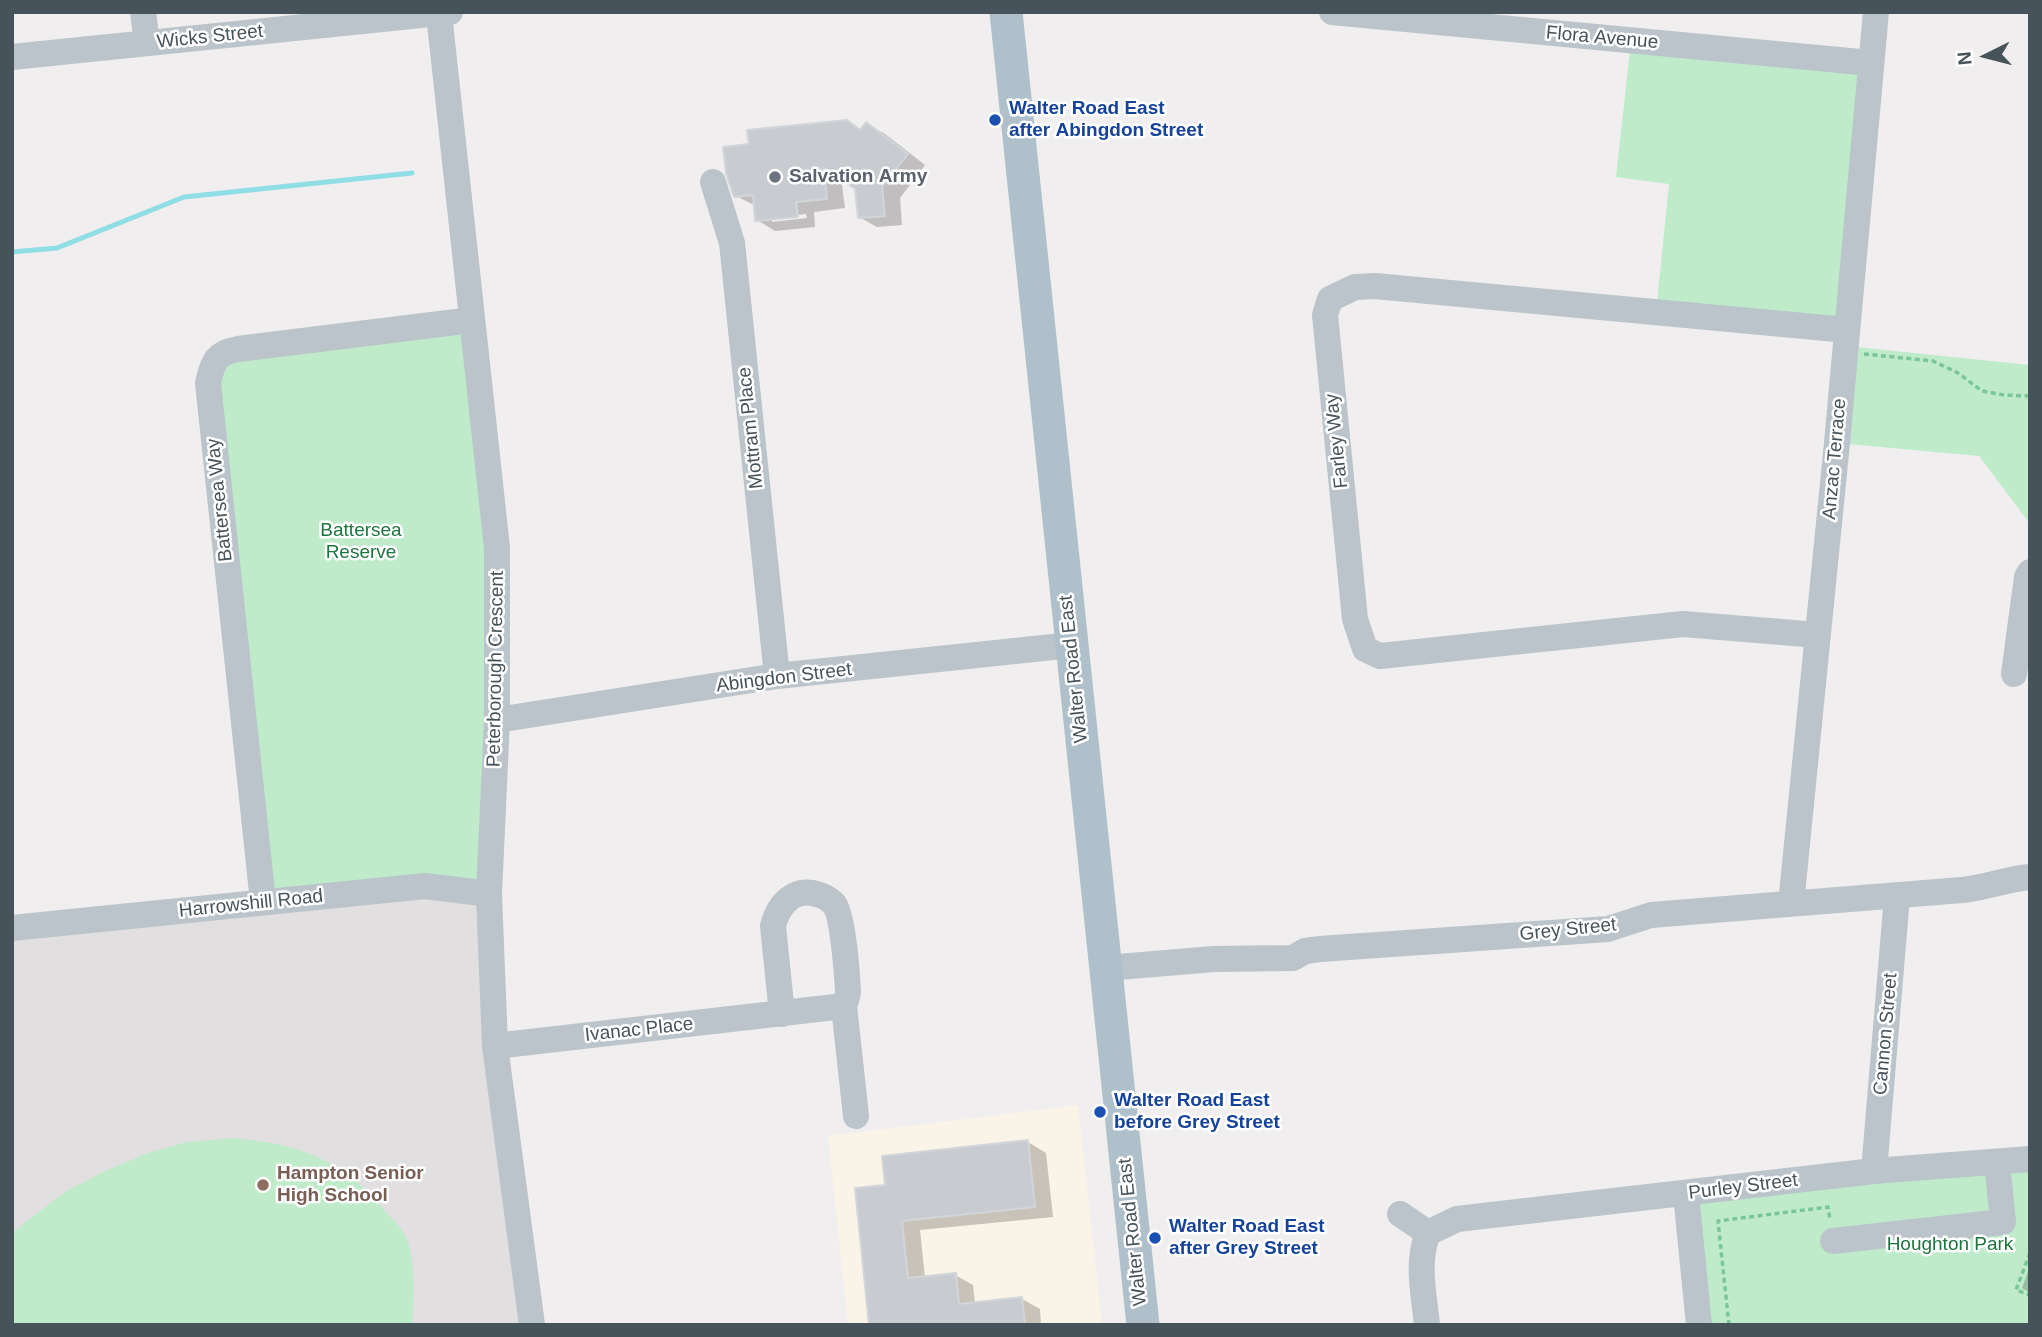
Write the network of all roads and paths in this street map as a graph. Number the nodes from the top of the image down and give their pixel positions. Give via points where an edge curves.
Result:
1 (143, 12) edge
2 (1006, 12) edge
3 (1332, 12) edge
4 (1876, 12) edge
5 (445, 13) edge
6 (147, 43) junction
7 (12, 57) edge
8 (1871, 63) junction
9 (713, 182) dead end
10 (472, 320) junction
11 (1852, 341) junction
12 (2030, 396) edge
13 (2030, 572) edge
14 (1818, 635) junction
15 (1072, 645) junction
16 (2014, 674) dead end
17 (777, 677) junction
18 (497, 720) junction
19 (2030, 877) edge
20 (489, 894) junction
21 (1897, 896) junction
22 (263, 902) junction
23 (1791, 904) junction
24 (12, 928) edge
25 (1106, 968) junction
26 (844, 1006) junction
27 (782, 1014) junction
28 (495, 1046) junction
29 (856, 1116) dead end
30 (2030, 1159) edge
31 (1997, 1162) junction
32 (1874, 1171) junction
33 (1686, 1194) junction
34 (1400, 1214) dead end
35 (1428, 1233) junction
36 (1833, 1241) joint
37 (2030, 1253) edge
38 (2030, 1295) edge
39 (532, 1325) edge
40 (1143, 1325) edge
41 (1427, 1325) edge
42 (1699, 1325) edge
43 (1729, 1325) edge

1 - 6 street
2 - 15 main road, Walter Road East
3 - 8 street, Flora Avenue
4 - 8 street, Anzac Terrace
5 - 6 street, Wicks Street
5 - 10 street, Peterborough Crescent
6 - 7 street, Wicks Street
8 - 11 street, Anzac Terrace
9 - 17 street, Mottram Place via 732,243
10 - 18 street, Peterborough Crescent via 497,548
10 - 22 street, Battersea Way via 238,349 225,352 211,369 208,383
11 - 12 path via 1933,361 1982,391
11 - 14 street, Anzac Terrace
11 - 14 street, Farley Way via 1375,286 1354,287 1330,299 1325,316 1355,619 1365,649 1380,656 1683,624
13 - 16 street
14 - 23 street, Anzac Terrace
15 - 17 street, Abingdon Street
15 - 25 main road, Walter Road East
17 - 18 street, Abingdon Street
18 - 20 street, Peterborough Crescent
19 - 21 street, Grey Street via 1984,888
20 - 22 street, Harrowshill Road via 425,886
20 - 28 street, Peterborough Crescent
21 - 23 street, Grey Street
21 - 32 street, Cannon Street
22 - 24 street, Harrowshill Road
23 - 25 street, Grey Street via 1651,915 1608,929 1320,949 1293,958
25 - 40 main road, Walter Road East
26 - 27 street, Ivanac Place
26 - 27 street via 848,994 840,916 825,897 800,892 781,906 773,926
26 - 29 street
27 - 28 street, Ivanac Place
28 - 39 street, Peterborough Crescent
30 - 31 street, Purley Street
31 - 32 street, Purley Street
31 - 36 street via 2003,1223
32 - 33 street, Purley Street
33 - 35 street, Purley Street via 1457,1219
33 - 42 street
34 - 35 street
35 - 41 street via 1420,1264
36 - 43 path via 1828,1207 1718,1221
37 - 38 path via 2016,1290

